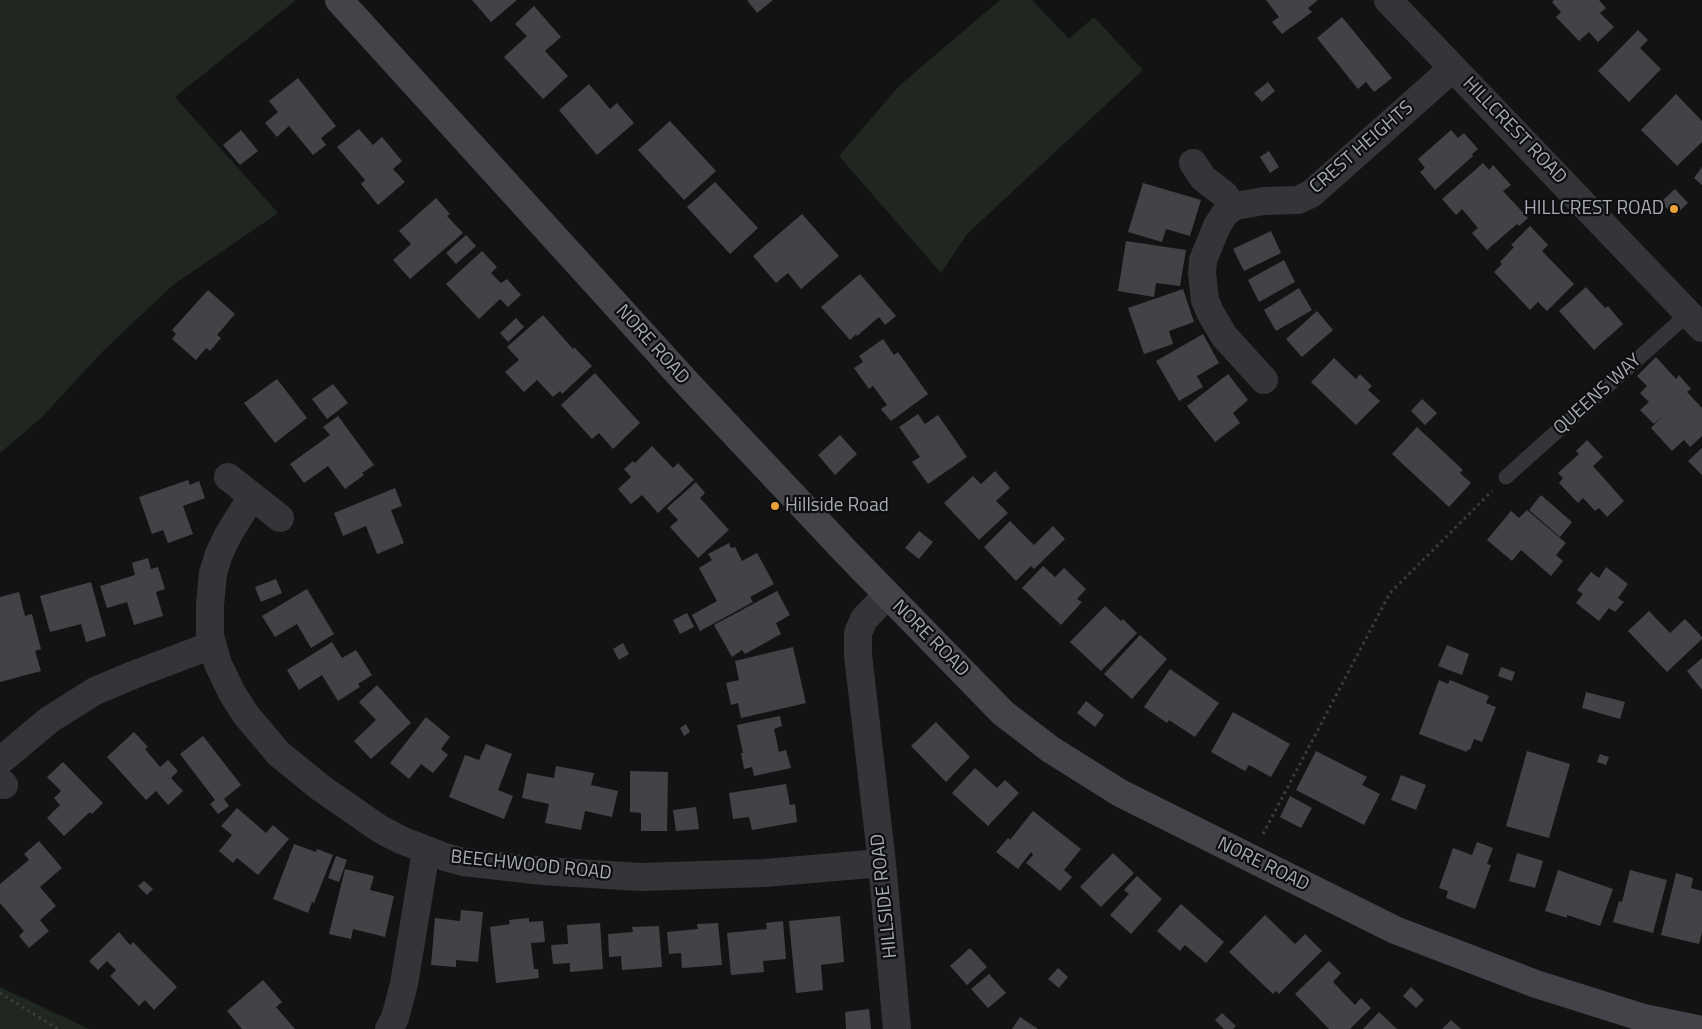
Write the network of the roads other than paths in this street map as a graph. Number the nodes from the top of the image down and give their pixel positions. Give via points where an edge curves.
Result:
1 (339, 0) edge
2 (1388, 0) edge
3 (1453, 68) junction
4 (1193, 163) dead end
5 (1231, 208) junction
6 (1698, 314) edge
7 (1264, 380) dead end
8 (228, 477) dead end
9 (1506, 477) road end
10 (252, 496) junction
11 (280, 518) dead end
12 (887, 595) junction
13 (212, 645) junction
14 (1, 775) edge
15 (426, 851) junction
16 (882, 864) junction
17 (389, 1029) edge
18 (897, 1029) edge
19 (1697, 1029) edge

1 - 12 street, NORE ROAD via 687,384
2 - 3 street, HILLCREST ROAD
3 - 5 street, CREST HEIGHTS via 1311,194 1298,200 1256,202
3 - 6 street, HILLCREST ROAD
4 - 5 street via 1203,178 1225,195
5 - 7 street via 1217,226 1203,260 1205,300 1224,336
6 - 9 lane, QUEENS WAY
8 - 10 street
10 - 11 street
10 - 13 street, BEECHWOOD ROAD via 218,554 210,605
12 - 16 street, HILLSIDE ROAD via 864,619 858,640
12 - 19 street, NORE ROAD via 1003,713 1050,749 1120,794 1395,930 1536,984 1635,1015
13 - 14 street via 95,691 72,704 48,720
13 - 15 street, BEECHWOOD ROAD via 232,693 278,754 380,829
15 - 16 street, BEECHWOOD ROAD via 463,862 640,877 765,874
15 - 17 street via 404,984
16 - 18 street, HILLSIDE ROAD

